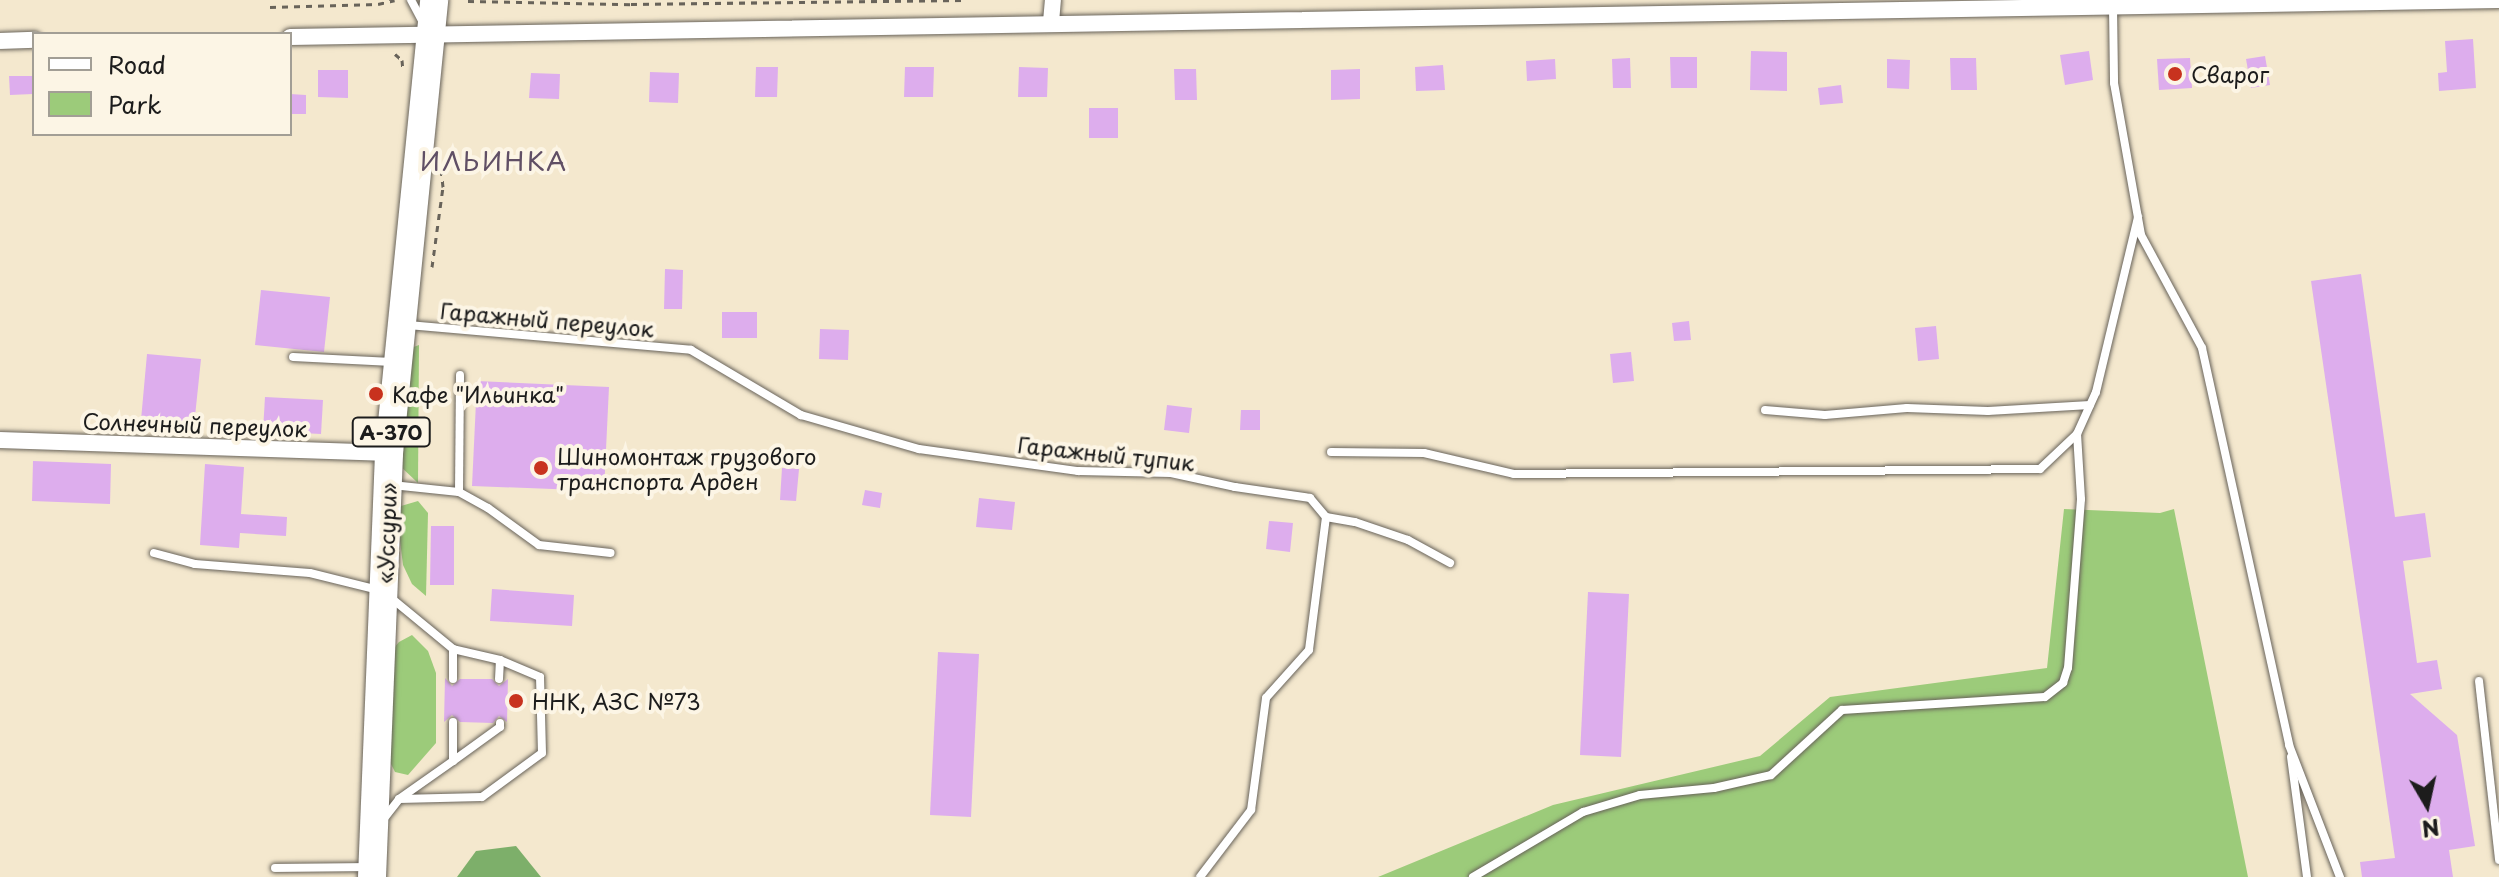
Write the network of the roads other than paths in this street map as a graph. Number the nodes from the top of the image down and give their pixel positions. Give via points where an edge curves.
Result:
1 (411, 0) edge
2 (434, 0) edge
3 (1053, 0) edge
4 (2499, 0) edge
5 (1958, 5) edge
6 (2113, 6) junction
7 (1051, 22) junction
8 (430, 35) junction
9 (292, 37) edge
10 (32, 40) edge
11 (0, 41) edge
12 (2138, 217) junction
13 (400, 325) junction
14 (691, 350) joint
15 (293, 357) dead end
16 (396, 363) junction
17 (460, 375) dead end
18 (2090, 405) junction
19 (1765, 410) dead end
20 (2077, 434) junction
21 (0, 440) edge
22 (1331, 452) dead end
23 (389, 453) junction
24 (388, 484) junction
25 (459, 492) junction
26 (1326, 517) junction
27 (154, 553) dead end
28 (611, 553) dead end
29 (1450, 563) dead end
30 (383, 591) junction
31 (453, 649) junction
32 (500, 660) junction
33 (453, 679) dead end
34 (499, 679) dead end
35 (2479, 681) dead end
36 (453, 722) dead end
37 (500, 723) dead end
38 (2289, 745) junction
39 (453, 761) junction
40 (399, 799) junction
41 (374, 831) junction
42 (2499, 860) edge
43 (275, 868) dead end
44 (372, 872) edge
45 (1200, 877) edge
46 (1473, 877) edge
47 (2307, 877) edge
48 (2340, 877) edge

1 - 8 lane
2 - 8 highway, «Уссури» / А-370
3 - 7 street
4 - 6 street
5 - 6 street
5 - 7 street
6 - 12 lane via 2114,83
7 - 8 street
8 - 9 street
8 - 13 highway, «Уссури» / А-370
10 - 11 street
12 - 18 lane via 2111,340
12 - 38 lane via 2141,235 2202,348
13 - 14 lane, Гаражный переулок
13 - 16 highway, «Уссури» / А-370
14 - 26 lane, Гаражный тупик via 801,415 919,449 1078,471 1171,473 1310,498
15 - 16 lane
16 - 23 highway, «Уссури» / А-370
17 - 25 lane
18 - 19 lane via 1825,415
18 - 20 lane
20 - 22 lane via 2040,469 1514,474 1424,453
20 - 46 lane via 2081,499 2068,668 2063,683 2045,697 1842,710 1771,775 1714,788 1640,795 1583,812
21 - 23 street, Солнечный переулок
23 - 24 highway, «Уссури» / А-370
24 - 25 lane
24 - 30 highway, «Уссури» / А-370
25 - 28 lane via 539,545
26 - 29 lane via 1408,540
26 - 45 lane via 1309,650 1266,698 1251,810
27 - 30 lane via 195,564 310,573
30 - 31 lane
30 - 41 highway, «Уссури» / А-370
31 - 32 lane
31 - 33 lane
32 - 34 lane
32 - 40 lane via 540,677 542,753 482,797
35 - 42 lane
36 - 39 lane
37 - 39 lane
38 - 47 lane
38 - 48 lane
39 - 40 lane
40 - 41 lane
41 - 44 highway, «Уссури» / А-370
43 - 44 lane

